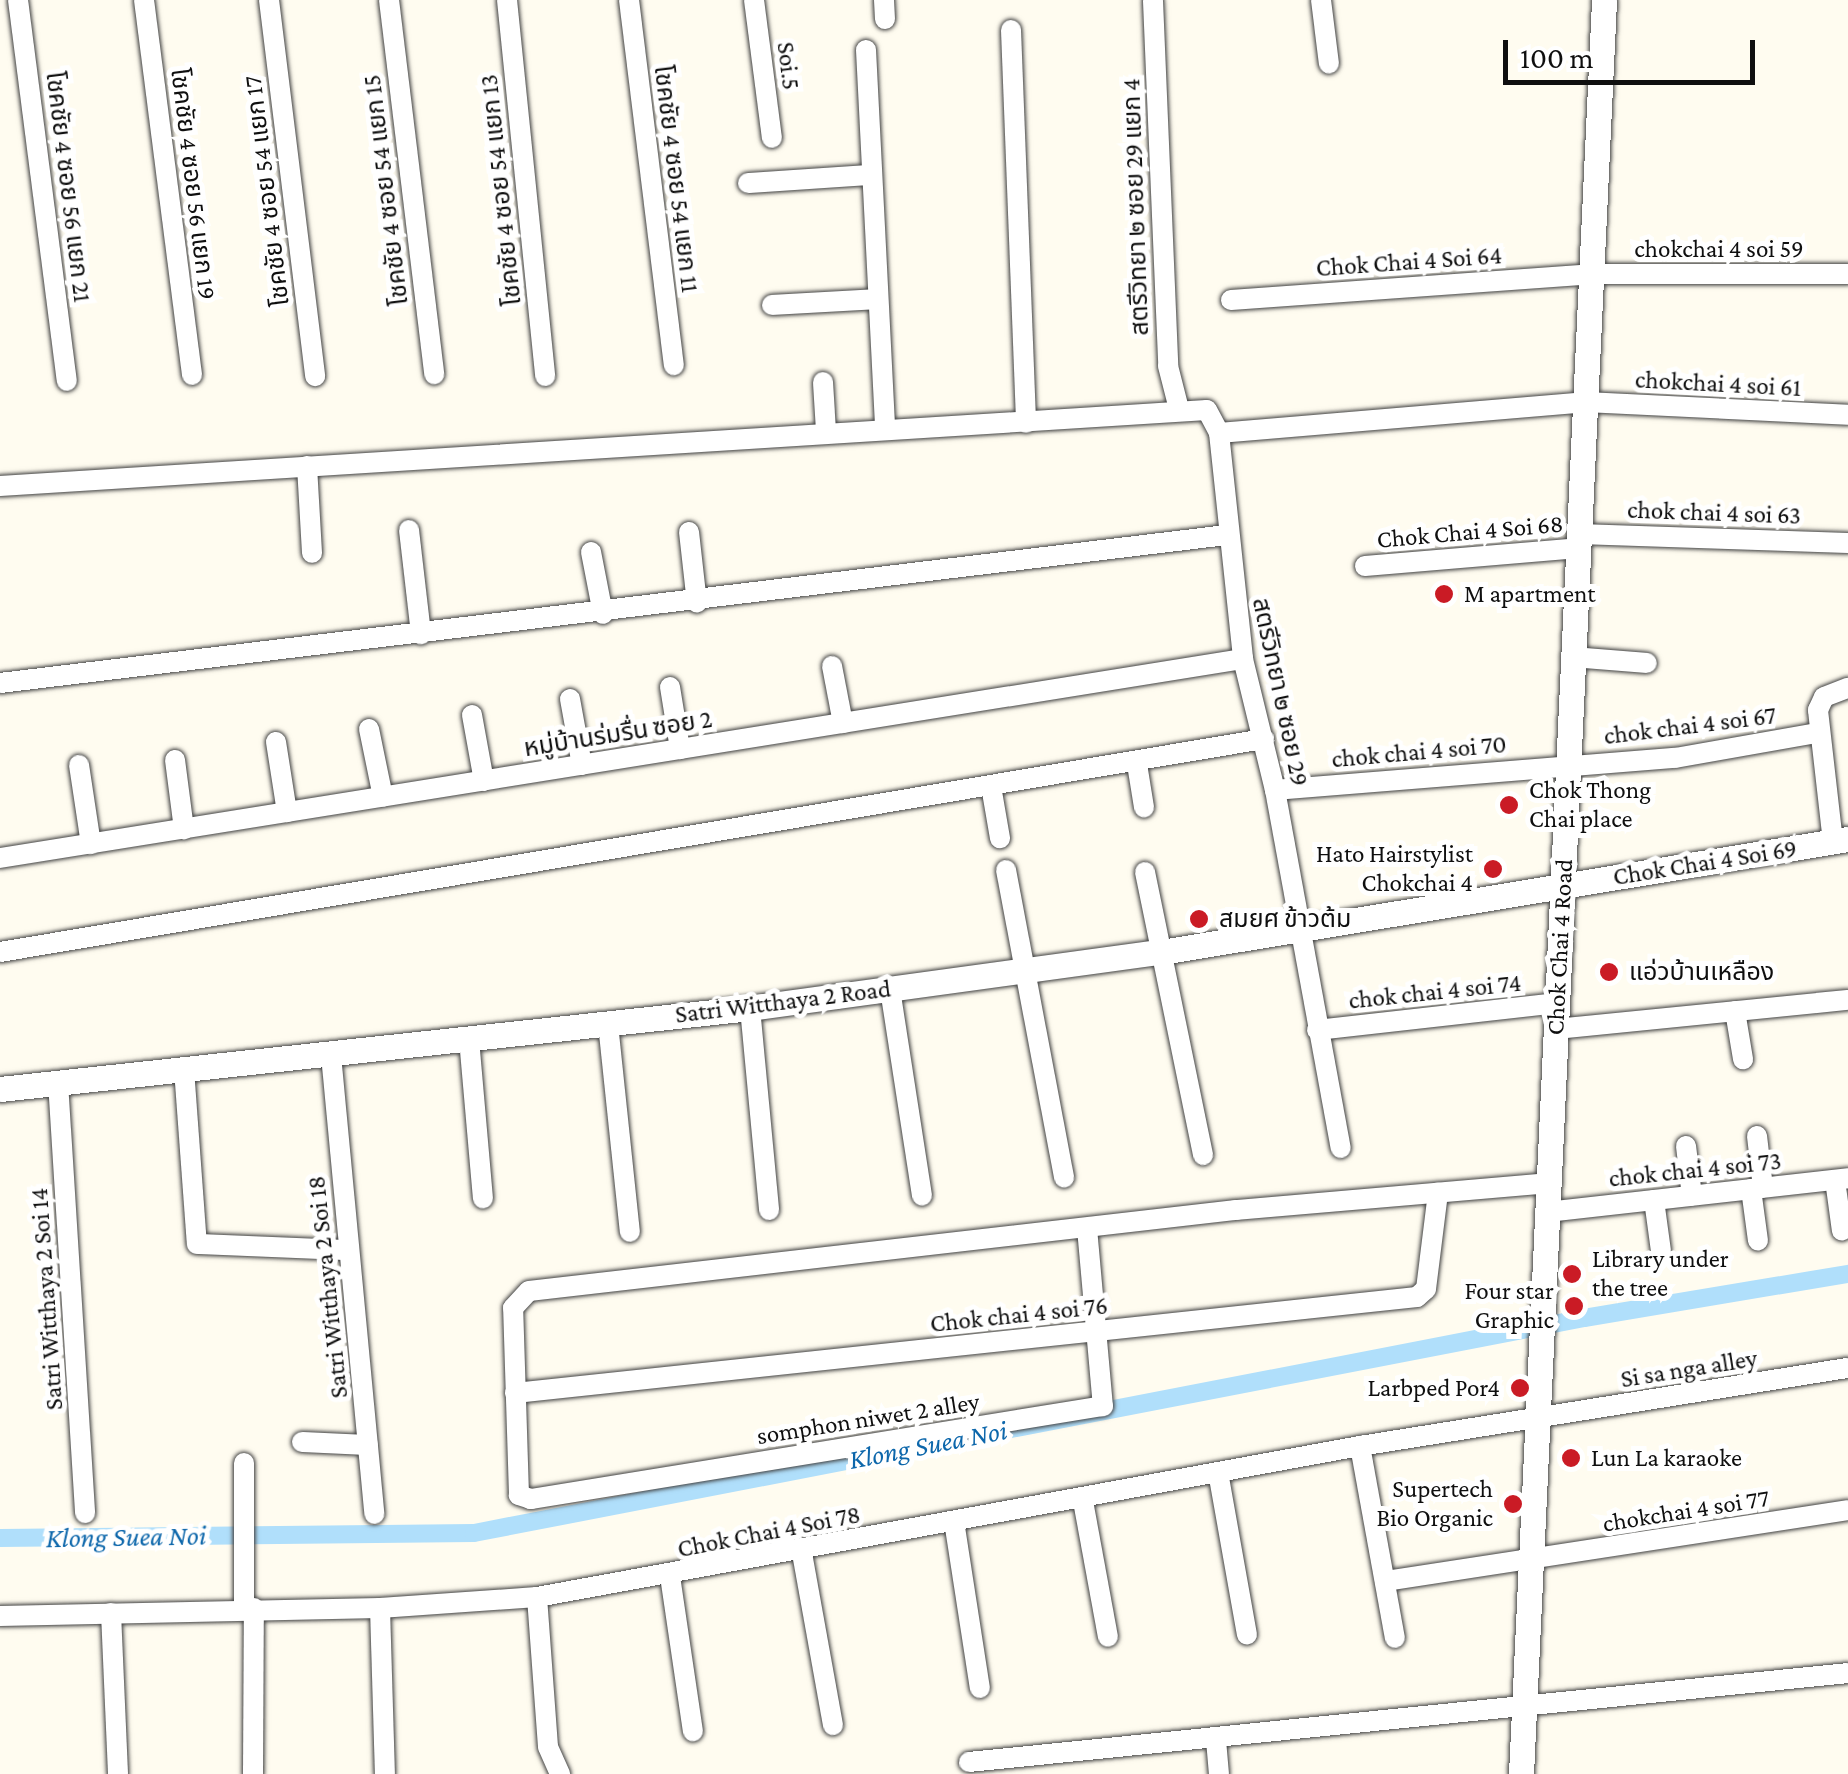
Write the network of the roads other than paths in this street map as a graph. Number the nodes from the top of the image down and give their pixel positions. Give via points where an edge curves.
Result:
1 (18, 0) edge
2 (144, 0) edge
3 (269, 0) edge
4 (389, 0) edge
5 (507, 0) edge
6 (629, 0) edge
7 (754, 0) edge
8 (1321, 0) edge
9 (1604, 0) edge
10 (1153, 2) edge
11 (1011, 30) dead end
12 (866, 50) dead end
13 (1329, 64) dead end
14 (772, 138) dead end
15 (870, 174) junction
16 (748, 184) dead end
17 (1591, 274) junction
18 (1848, 274) edge
19 (878, 300) junction
20 (1231, 300) dead end
21 (772, 304) dead end
22 (674, 365) dead end
23 (434, 374) dead end
24 (192, 375) dead end
25 (315, 376) dead end
26 (545, 376) dead end
27 (68, 380) dead end
28 (823, 382) dead end
29 (1585, 402) junction
30 (1179, 408) junction
31 (1848, 415) edge
32 (1026, 423) junction
33 (826, 430) junction
34 (885, 430) junction
35 (1219, 433) junction
36 (306, 466) junction
37 (0, 486) edge
38 (409, 530) dead end
39 (689, 532) dead end
40 (1226, 535) junction
41 (1578, 541) junction
42 (1848, 542) edge
43 (590, 552) dead end
44 (312, 553) dead end
45 (1365, 566) dead end
46 (697, 603) junction
47 (603, 614) junction
48 (421, 634) junction
49 (1573, 657) junction
50 (1243, 659) junction
51 (1647, 663) dead end
52 (832, 666) dead end
53 (0, 683) edge
54 (670, 687) dead end
55 (1848, 688) edge
56 (570, 700) dead end
57 (472, 714) dead end
58 (844, 724) junction
59 (370, 728) dead end
60 (1818, 734) junction
61 (1264, 739) junction
62 (276, 742) dead end
63 (680, 750) junction
64 (175, 760) dead end
65 (1137, 764) junction
66 (79, 765) dead end
67 (582, 765) junction
68 (1568, 765) junction
69 (484, 781) junction
70 (991, 786) junction
71 (1275, 790) junction
72 (383, 797) junction
73 (1144, 807) dead end
74 (287, 812) junction
75 (184, 829) junction
76 (1000, 838) dead end
77 (1840, 841) edge
78 (91, 844) junction
79 (0, 858) edge
80 (1006, 870) dead end
81 (1145, 872) dead end
82 (1563, 886) junction
83 (1300, 926) junction
84 (0, 952) edge
85 (1161, 952) junction
86 (1023, 969) junction
87 (890, 989) junction
88 (1848, 1000) edge
89 (1557, 1003) junction
90 (750, 1008) junction
91 (1735, 1011) junction
92 (608, 1024) junction
93 (1556, 1029) junction
94 (1318, 1030) junction
95 (469, 1040) junction
96 (331, 1055) junction
97 (1744, 1059) dead end
98 (184, 1069) junction
99 (58, 1082) junction
100 (0, 1089) edge
101 (1757, 1136) dead end
102 (1686, 1146) dead end
103 (1341, 1148) dead end
104 (1203, 1155) dead end
105 (1064, 1178) dead end
106 (1842, 1179) edge
107 (1549, 1183) junction
108 (1757, 1188) junction
109 (1438, 1192) junction
110 (922, 1196) dead end
111 (1692, 1196) junction
112 (483, 1198) dead end
113 (1654, 1200) junction
114 (769, 1210) dead end
115 (1548, 1212) junction
116 (1087, 1228) junction
117 (1842, 1231) dead end
118 (630, 1232) dead end
119 (1758, 1241) dead end
120 (348, 1250) junction
121 (1661, 1251) dead end
122 (1100, 1332) junction
123 (1848, 1368) edge
124 (516, 1393) junction
125 (1538, 1419) junction
126 (302, 1442) dead end
127 (368, 1445) junction
128 (1360, 1446) junction
129 (244, 1463) dead end
130 (1218, 1472) junction
131 (1083, 1502) junction
132 (1848, 1510) edge
133 (85, 1513) dead end
134 (374, 1514) dead end
135 (954, 1521) junction
136 (802, 1553) junction
137 (1532, 1560) junction
138 (670, 1576) junction
139 (1384, 1581) junction
140 (537, 1597) junction
141 (380, 1608) junction
142 (249, 1609) junction
143 (111, 1613) junction
144 (0, 1616) edge
145 (1246, 1634) dead end
146 (1108, 1638) dead end
147 (1395, 1638) dead end
148 (1848, 1673) edge
149 (980, 1688) dead end
150 (1524, 1706) junction
151 (833, 1725) dead end
152 (694, 1731) dead end
153 (1216, 1740) junction
154 (969, 1762) dead end
155 (118, 1774) edge
156 (254, 1774) edge
157 (385, 1774) edge
158 (560, 1774) edge
159 (1219, 1774) edge
160 (1521, 1774) edge

1 - 27 street, โชคชัย 4 ซอย 56 แยก 21
2 - 24 street, โชคชัย 4 ซอย 56 แยก 19
3 - 25 street, โชคชัย 4 ซอย 54 แยก 17
4 - 23 street, โชคชัย 4 ซอย 54 แยก 15
5 - 26 street, โชคชัย 4 ซอย 54 แยก 13
6 - 22 street, โชคชัย 4 ซอย 54 แยก 11
7 - 14 street, Soi.5
8 - 13 street
9 - 17 street, Chok Chai 4 Road
10 - 30 street, สตรีวิทยา ๒ ซอย 29 แยก 4 via 1168,366
11 - 32 street
12 - 15 street
15 - 16 street
15 - 19 street
17 - 18 street, chokchai 4 soi 59
17 - 20 street, Chok Chai 4 Soi 64
17 - 29 street, Chok Chai 4 Road
19 - 21 street
19 - 34 street
28 - 33 street
29 - 31 street, chokchai 4 soi 61
29 - 35 street, chokchai 4 soi 61
29 - 41 street, Chok Chai 4 Road
30 - 32 street
30 - 35 street, สตรีวิทยา ๒ ซอย 29 via 1207,410
32 - 34 street
33 - 34 street
33 - 36 street
35 - 40 street, สตรีวิทยา ๒ ซอย 29
36 - 37 street
36 - 44 street
38 - 48 street
39 - 46 street
40 - 46 street
40 - 50 street, สตรีวิทยา ๒ ซอย 29
41 - 42 street, chok chai 4 soi 63
41 - 45 street, Chok Chai 4 Soi 68
41 - 49 street, Chok Chai 4 Road
43 - 47 street
46 - 47 street
47 - 48 street
48 - 53 street
49 - 51 street
49 - 68 street, Chok Chai 4 Road
50 - 58 street, หมู่บ้านร่มรื่น ซอย 2
50 - 61 street, สตรีวิทยา ๒ ซอย 29
52 - 58 street
54 - 63 street
55 - 60 street via 1824,697
56 - 67 street
57 - 69 street
58 - 63 street, หมู่บ้านร่มรื่น ซอย 2
59 - 72 street
60 - 68 street, chok chai 4 soi 67 via 1675,758
60 - 77 street
61 - 65 street
61 - 71 street, สตรีวิทยา ๒ ซอย 29
62 - 74 street
63 - 67 street, หมู่บ้านร่มรื่น ซอย 2
64 - 75 street
65 - 70 street
65 - 73 street
66 - 78 street
67 - 69 street, หมู่บ้านร่มรื่น ซอย 2
68 - 71 street, chok chai 4 soi 70
68 - 82 street, Chok Chai 4 Road
69 - 72 street, หมู่บ้านร่มรื่น ซอย 2
70 - 76 street
70 - 84 street
71 - 83 street, สตรีวิทยา ๒ ซอย 29
72 - 74 street, หมู่บ้านร่มรื่น ซอย 2
74 - 75 street, หมู่บ้านร่มรื่น ซอย 2
75 - 78 street, หมู่บ้านร่มรื่น ซอย 2
77 - 82 street, Chok Chai 4 Soi 69
78 - 79 street, หมู่บ้านร่มรื่น ซอย 2
80 - 86 street
81 - 85 street
82 - 83 street, Satri Witthaya 2 Road
82 - 89 street, Chok Chai 4 Road
83 - 85 street, Satri Witthaya 2 Road
83 - 94 street, สตรีวิทยา ๒ ซอย 29
85 - 86 street, Satri Witthaya 2 Road
85 - 104 street
86 - 87 street, Satri Witthaya 2 Road
86 - 105 street
87 - 90 street, Satri Witthaya 2 Road
87 - 110 street
88 - 91 street
89 - 93 street, Chok Chai 4 Road
89 - 94 street, chok chai 4 soi 74
90 - 92 street, Satri Witthaya 2 Road
90 - 114 street
91 - 93 street
91 - 97 street
92 - 95 street, Satri Witthaya 2 Road
92 - 118 street
93 - 107 street, Chok Chai 4 Road
94 - 103 street, สตรีวิทยา ๒ ซอย 29
95 - 96 street, Satri Witthaya 2 Road
95 - 112 street
96 - 98 street, Satri Witthaya 2 Road
96 - 120 street, Satri Witthaya 2 Soi 18
98 - 99 street, Satri Witthaya 2 Road
98 - 120 street via 196,1244
99 - 100 street, Satri Witthaya 2 Road
99 - 133 street, Satri Witthaya 2 Soi 14
101 - 108 street
102 - 111 street
106 - 108 street, chok chai 4 soi 73
106 - 117 street
107 - 109 street
107 - 115 street, Chok Chai 4 Road
108 - 111 street, chok chai 4 soi 73
108 - 119 street
109 - 116 street
109 - 122 street, Chok chai 4 soi 76 via 1423,1294
111 - 113 street, chok chai 4 soi 73
113 - 115 street, chok chai 4 soi 73
113 - 121 street
115 - 125 street, Chok Chai 4 Road
116 - 122 street, somphon niwet 2 alley
116 - 124 street via 529,1291 513,1308
120 - 127 street, Satri Witthaya 2 Soi 18
122 - 124 street, Chok chai 4 soi 76
122 - 124 street, somphon niwet 2 alley via 1104,1406 524,1500
123 - 125 street, Si sa nga alley
125 - 128 street, Chok Chai 4 Soi 78
125 - 137 street, Chok Chai 4 Road
126 - 127 street
127 - 134 street, Satri Witthaya 2 Soi 18
128 - 130 street, Chok Chai 4 Soi 78
128 - 139 street
129 - 142 street
130 - 131 street, Chok Chai 4 Soi 78
130 - 145 street
131 - 135 street, Chok Chai 4 Soi 78
131 - 146 street
132 - 137 street, chokchai 4 soi 77
135 - 136 street, Chok Chai 4 Soi 78
135 - 149 street
136 - 138 street, Chok Chai 4 Soi 78
136 - 151 street
137 - 139 street, chokchai 4 soi 77
137 - 150 street, Chok Chai 4 Road
138 - 140 street, Chok Chai 4 Soi 78
138 - 152 street
139 - 147 street
140 - 141 street, Chok Chai 4 Soi 78
140 - 158 street via 548,1748
141 - 142 street, Chok Chai 4 Soi 78
141 - 157 street
142 - 143 street, Chok Chai 4 Soi 78
142 - 156 street
143 - 144 street, Chok Chai 4 Soi 78
143 - 155 street
148 - 150 street
150 - 153 street
150 - 160 street, Chok Chai 4 Road
153 - 154 street
153 - 159 street

